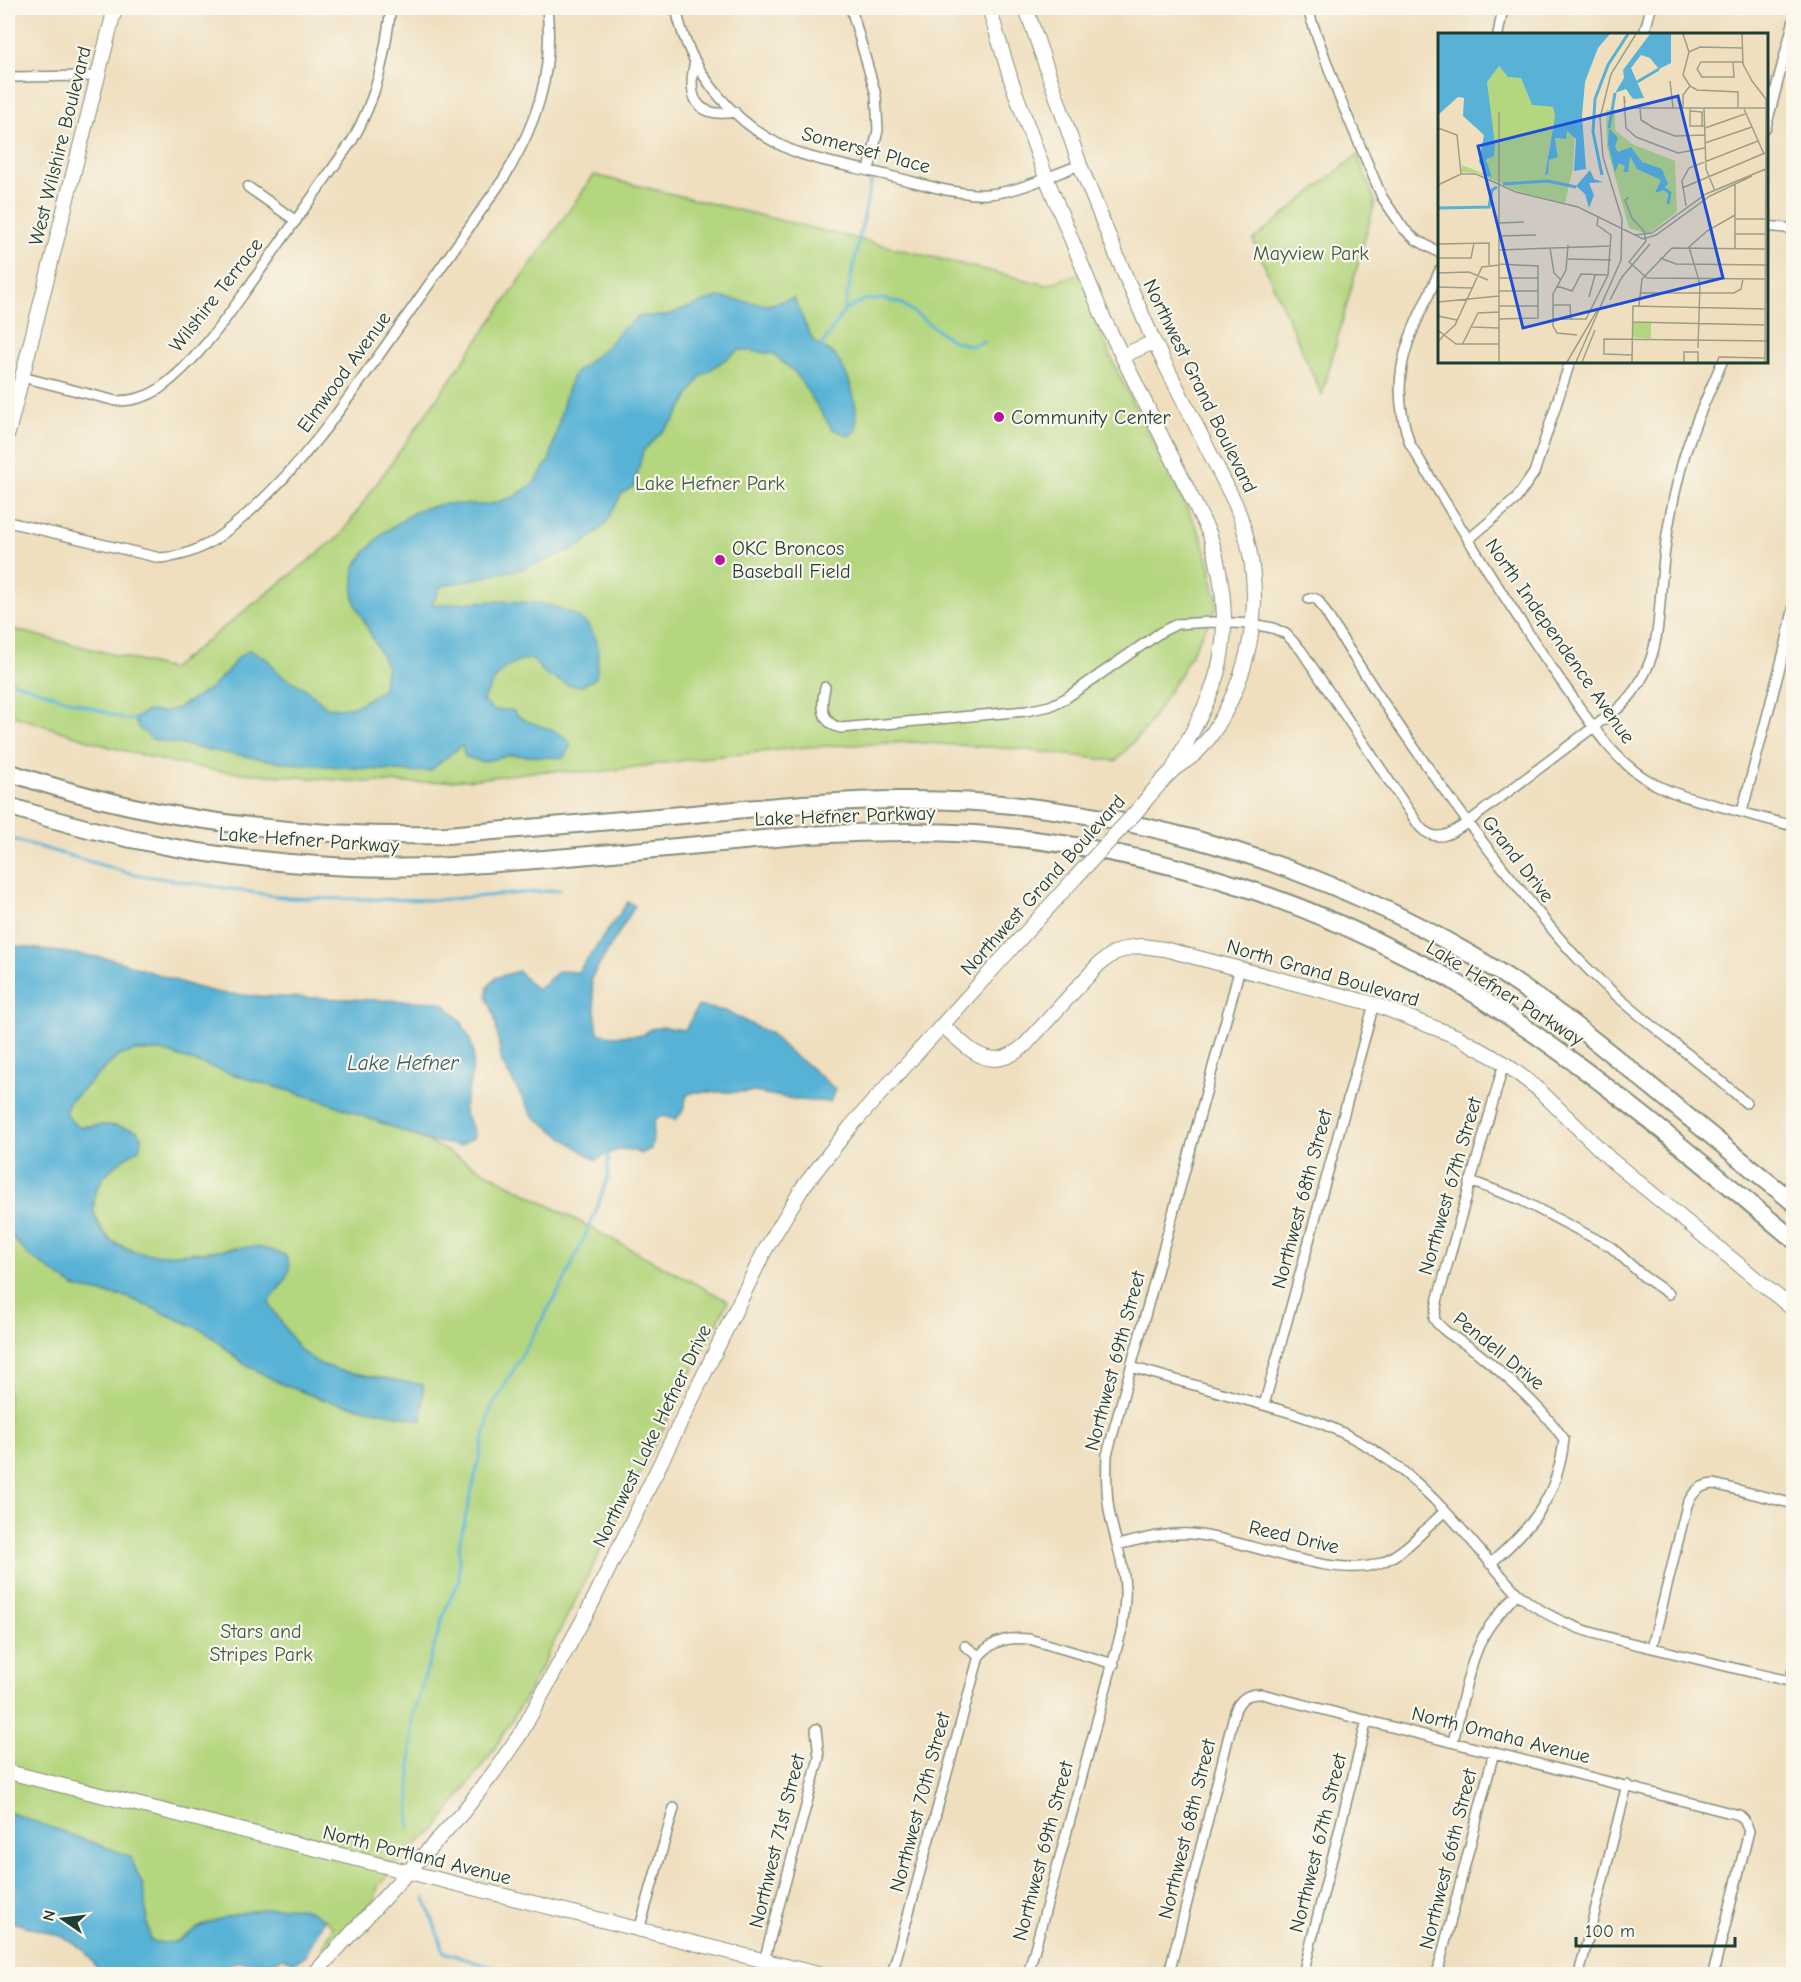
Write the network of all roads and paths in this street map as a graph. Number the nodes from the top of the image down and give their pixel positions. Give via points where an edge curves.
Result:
1 (115, 8) edge
2 (391, 8) edge
3 (548, 8) edge
4 (676, 8) edge
5 (851, 8) edge
6 (989, 8) edge
7 (1026, 8) edge
8 (1307, 8) edge
9 (1503, 8) edge
10 (1651, 8) edge
11 (1794, 20) edge
12 (1498, 33) edge
13 (1644, 33) edge
14 (695, 61) junction
15 (97, 76) junction
16 (8, 77) edge
17 (735, 112) junction
18 (1768, 123) edge
19 (1080, 165) junction
20 (869, 170) junction
21 (1046, 177) junction
22 (248, 187) dead end
23 (296, 221) junction
24 (1768, 226) edge
25 (1794, 229) edge
26 (1438, 252) edge
27 (1438, 275) edge
28 (1154, 342) junction
29 (1122, 356) junction
30 (1570, 363) edge
31 (1722, 363) edge
32 (22, 377) junction
33 (8, 433) edge
34 (8, 522) edge
35 (1468, 540) junction
36 (1309, 599) dead end
37 (1794, 606) edge
38 (1224, 622) junction
39 (1252, 624) junction
40 (825, 687) dead end
41 (1593, 727) junction
42 (8, 772) edge
43 (1168, 775) junction
44 (8, 806) edge
45 (1742, 812) junction
46 (1467, 823) junction
47 (1794, 826) edge
48 (1240, 968) junction
49 (1374, 1004) junction
50 (942, 1026) junction
51 (1504, 1063) junction
52 (1746, 1102) dead end
53 (1470, 1181) junction
54 (1794, 1203) edge
55 (1793, 1240) edge
56 (1669, 1294) dead end
57 (1794, 1310) edge
58 (1434, 1319) joint
59 (1131, 1367) junction
60 (1264, 1405) junction
61 (1794, 1504) edge
62 (1444, 1512) junction
63 (1118, 1545) junction
64 (1490, 1564) junction
65 (1517, 1593) junction
66 (964, 1647) dead end
67 (1652, 1647) junction
68 (979, 1656) junction
69 (1113, 1664) junction
70 (1794, 1666) edge
71 (1792, 1682) edge
72 (1247, 1695) joint
73 (1367, 1720) junction
74 (816, 1729) dead end
75 (1453, 1742) junction
76 (1494, 1752) junction
77 (8, 1772) edge
78 (1627, 1785) junction
79 (674, 1808) dead end
80 (408, 1873) junction
81 (639, 1930) junction
82 (764, 1961) junction
83 (315, 1974) edge
84 (818, 1974) edge
85 (892, 1974) edge
86 (1028, 1974) edge
87 (1169, 1974) edge
88 (1303, 1974) edge
89 (1437, 1974) edge
90 (1579, 1974) edge
91 (1713, 1974) edge

1 - 15 street, West Wilshire Boulevard
2 - 23 street, Wilshire Terrace via 382,67 366,116
3 - 34 street, Elmwood Avenue via 546,71 537,112 520,151 322,436 281,482 212,542 172,558
4 - 14 street, Somerset Place
5 - 20 street via 876,95 878,130
6 - 21 street, Northwest Grand Boulevard
7 - 19 street, Northwest Grand Boulevard
8 - 26 street via 1382,197 1404,229
9 - 12 street
10 - 13 street
11 - 18 street
14 - 17 street, Somerset Place via 714,91
14 - 17 street via 691,90 699,105 713,114
15 - 16 street
15 - 32 street, West Wilshire Boulevard
17 - 20 street, Somerset Place via 758,132 789,149
19 - 21 street, Somerset Place
19 - 28 street, Northwest Grand Boulevard
20 - 21 street, Somerset Place via 972,194 1002,192
21 - 29 street, Northwest Grand Boulevard
22 - 23 street
23 - 32 street, Wilshire Terrace via 204,344 157,390 129,401 116,401
24 - 25 street
27 - 35 street, North Independence Avenue via 1402,362 1399,395 1410,444
28 - 29 street
28 - 39 street, Northwest Grand Boulevard via 1243,523 1253,571
29 - 38 street, Northwest Grand Boulevard via 1210,535 1218,561
30 - 35 street via 1534,473 1516,499
31 - 41 street via 1680,471 1668,528 1651,662 1632,695
32 - 33 street, West Wilshire Boulevard
35 - 41 street, North Independence Avenue
36 - 46 street, Grand Drive via 1318,600 1383,704
37 - 45 street
38 - 39 street
38 - 40 street via 1178,624 1066,698 1039,709 841,728 824,716 821,704
38 - 43 street, Northwest Grand Boulevard via 1211,693
39 - 43 street, Northwest Grand Boulevard via 1247,660 1226,711 1197,752
39 - 46 street via 1279,630 1292,639 1424,832 1443,837
41 - 45 street, North Independence Avenue via 1618,758 1649,781 1683,796
41 - 46 street
42 - 54 highway, Lake Hefner Parkway via 155,813 239,826 336,834 447,835 812,803 901,800 976,802 1063,811 1172,834 1302,874 1391,912 1468,953 1568,1019
43 - 50 street, Northwest Grand Boulevard, bridge
44 - 55 highway, Lake Hefner Parkway via 151,845 334,867 498,863 808,835 917,832 1034,840 1212,876 1289,902 1371,937 1458,983 1538,1035 1600,1082
45 - 47 street, North Independence Avenue
46 - 52 street, Grand Drive via 1580,962 1618,998
48 - 49 street, North Grand Boulevard
48 - 50 street, North Grand Boulevard via 1152,947 1122,950 1099,964 1025,1045 1003,1059 979,1056
48 - 59 street, Northwest 69th Street
49 - 51 street, North Grand Boulevard via 1458,1037
49 - 60 street, Northwest 68th Street
50 - 80 street, Northwest Lake Hefner Drive via 835,1144 792,1203 538,1703 494,1772
51 - 53 street, Northwest 67th Street
51 - 57 street, North Grand Boulevard via 1537,1088 1611,1160
53 - 56 street via 1519,1199 1611,1247
53 - 58 street, Northwest 67th Street
58 - 64 street, Pendell Drive via 1444,1331 1509,1378 1564,1439 1562,1458 1544,1507 1520,1538
59 - 60 street
59 - 63 street, Northwest 69th Street via 1113,1428 1106,1472
60 - 62 street via 1322,1422 1358,1441 1401,1470
61 - 67 street via 1714,1484 1694,1491 1686,1505
62 - 63 street, Reed Drive via 1403,1550 1380,1563 1359,1568 1328,1566 1190,1534
62 - 64 street
63 - 69 street, Northwest 69th Street via 1125,1597
64 - 65 street
65 - 67 street via 1533,1607 1562,1622
65 - 75 street, Northwest 66th Street via 1482,1638
66 - 68 street
67 - 71 street
68 - 69 street via 993,1643 1018,1638
68 - 85 street, Northwest 70th Street
69 - 86 street, Northwest 69th Street
70 - 71 street
72 - 73 street, North Omaha Avenue via 1262,1694
72 - 87 street, Northwest 68th Street via 1235,1711
73 - 75 street, North Omaha Avenue
73 - 88 street, Northwest 67th Street
74 - 82 street, Northwest 71st Street via 819,1758
75 - 76 street, North Omaha Avenue
76 - 78 street, North Omaha Avenue
76 - 89 street, Northwest 66th Street
77 - 80 street, North Portland Avenue
78 - 90 street
78 - 91 street, North Omaha Avenue via 1732,1812 1744,1820 1749,1831
79 - 81 street
80 - 81 street, North Portland Avenue
80 - 83 street, Northwest Lake Hefner Drive
81 - 82 street, North Portland Avenue
82 - 84 street, North Portland Avenue

